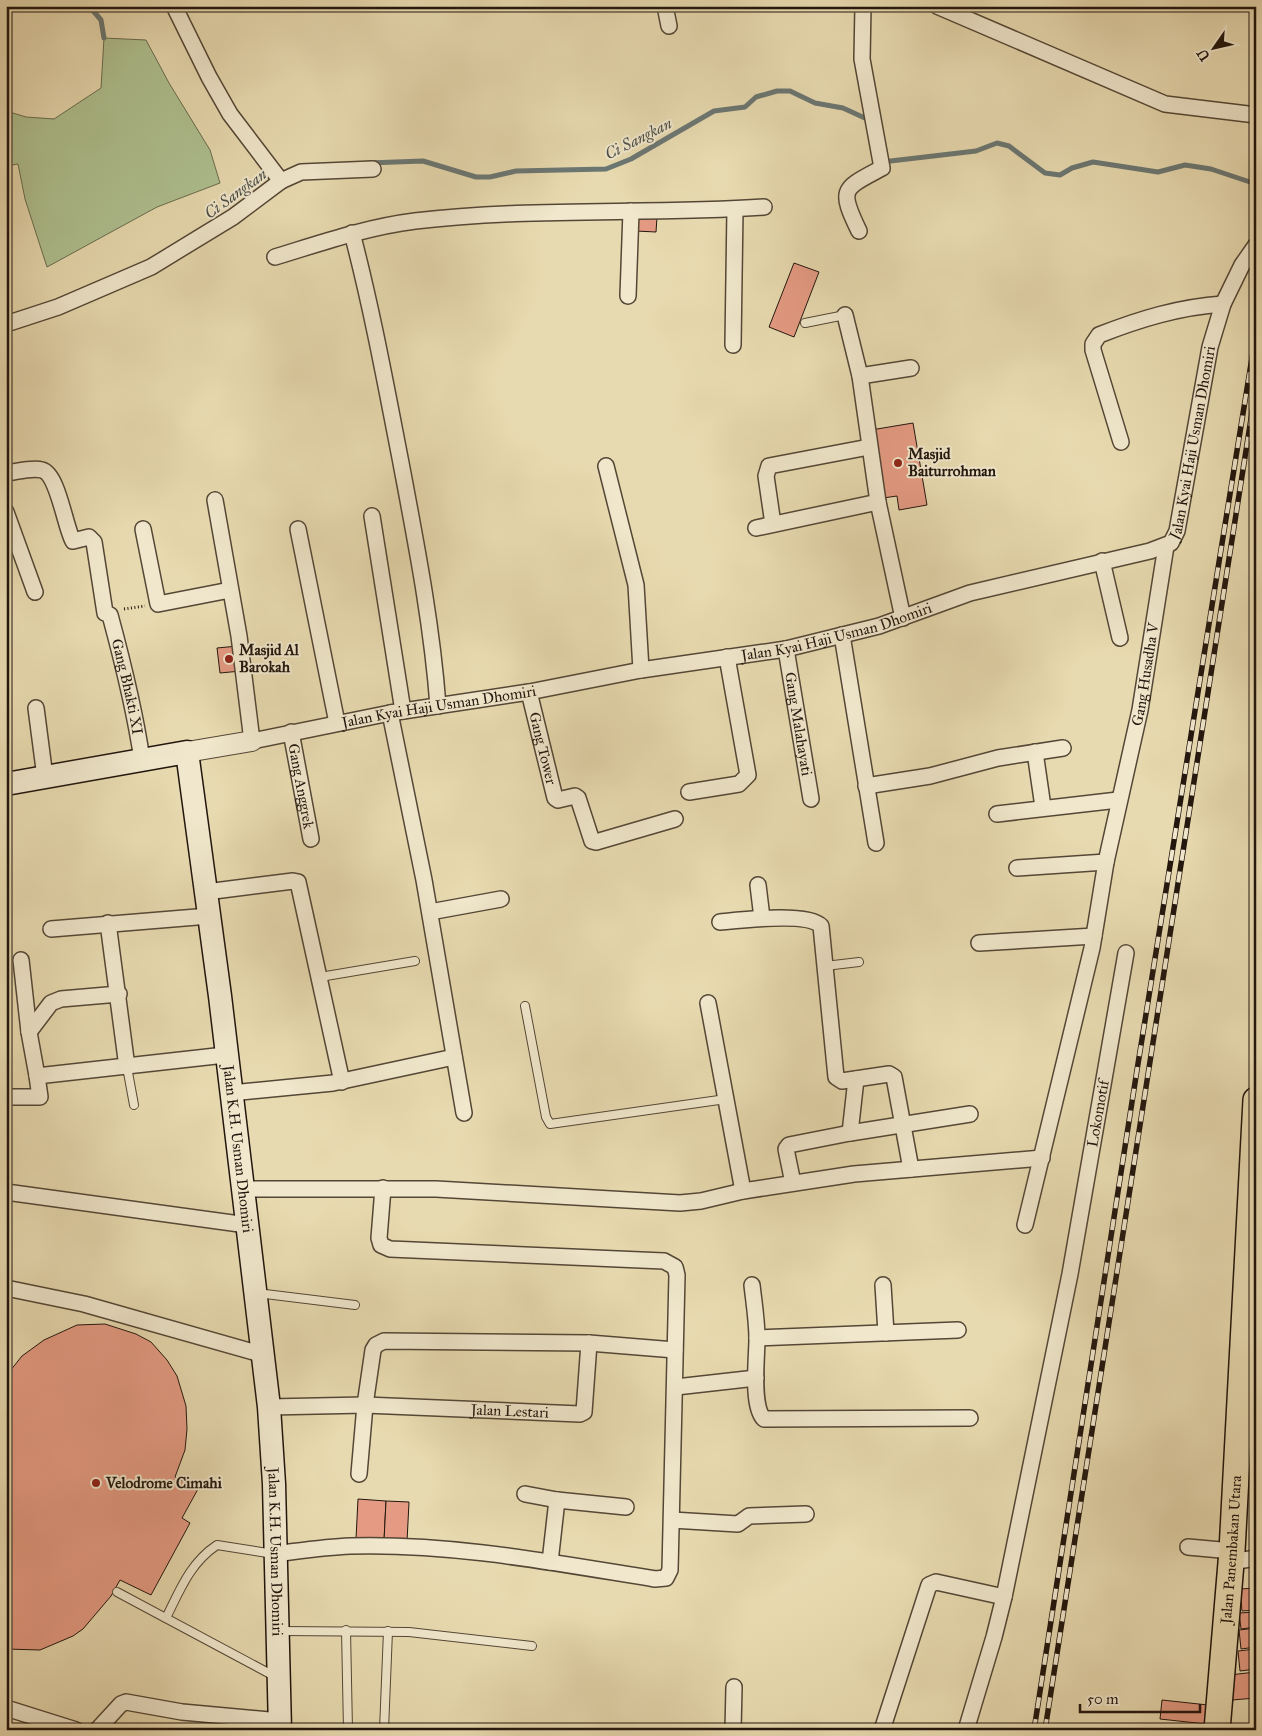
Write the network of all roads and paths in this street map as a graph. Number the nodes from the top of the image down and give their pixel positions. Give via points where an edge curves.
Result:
1 (174, 6) edge
2 (665, 6) edge
3 (863, 6) edge
4 (937, 6) edge
5 (669, 26) dead end
6 (1256, 115) edge
7 (373, 169) dead end
8 (279, 178) junction
9 (764, 207) dead end
10 (735, 209) junction
11 (631, 211) junction
12 (859, 230) dead end
13 (352, 233) junction
14 (1256, 245) edge
15 (275, 257) dead end
16 (628, 296) dead end
17 (1223, 304) junction
18 (845, 315) joint
19 (805, 323) dead end
20 (6, 324) edge
21 (733, 345) dead end
22 (911, 368) dead end
23 (860, 376) junction
24 (1121, 442) dead end
25 (869, 447) junction
26 (606, 466) dead end
27 (6, 472) edge
28 (215, 500) dead end
29 (878, 502) junction
30 (6, 512) edge
31 (372, 516) dead end
32 (773, 524) junction
33 (756, 528) dead end
34 (143, 529) dead end
35 (298, 529) dead end
36 (1166, 546) junction
37 (1102, 561) junction
38 (230, 590) junction
39 (34, 592) dead end
40 (158, 604) junction
41 (110, 614) junction
42 (903, 618) junction
43 (842, 635) junction
44 (1120, 638) dead end
45 (786, 649) junction
46 (727, 657) junction
47 (641, 670) junction
48 (529, 692) junction
49 (438, 706) junction
50 (36, 708) dead end
51 (396, 712) junction
52 (336, 723) junction
53 (291, 732) junction
54 (252, 741) junction
55 (1063, 748) dead end
56 (187, 752) junction
57 (1035, 752) junction
58 (142, 760) junction
59 (45, 777) junction
60 (6, 784) edge
61 (866, 786) junction
62 (690, 792) dead end
63 (811, 800) dead end
64 (1118, 800) junction
65 (1043, 807) junction
66 (998, 814) dead end
67 (675, 819) dead end
68 (311, 839) dead end
69 (876, 843) dead end
70 (1106, 862) junction
71 (1017, 868) dead end
72 (758, 885) dead end
73 (206, 892) junction
74 (501, 899) dead end
75 (430, 912) junction
76 (209, 916) junction
77 (762, 918) junction
78 (720, 922) dead end
79 (108, 923) junction
80 (51, 929) dead end
81 (1093, 942) junction
82 (979, 943) dead end
83 (1126, 953) dead end
84 (21, 960) dead end
85 (415, 961) dead end
86 (859, 962) dead end
87 (825, 966) junction
88 (320, 978) junction
89 (119, 994) junction
90 (708, 1003) dead end
91 (525, 1006) dead end
92 (28, 1032) junction
93 (225, 1055) junction
94 (454, 1057) junction
95 (127, 1067) junction
96 (37, 1076) junction
97 (856, 1079) junction
98 (342, 1082) junction
99 (231, 1093) junction
100 (6, 1097) edge
101 (726, 1099) junction
102 (1256, 1100) edge
103 (134, 1105) dead end
104 (464, 1113) dead end
105 (970, 1114) dead end
106 (904, 1125) junction
107 (850, 1133) junction
108 (1042, 1158) junction
109 (911, 1169) junction
110 (793, 1183) junction
111 (383, 1188) junction
112 (243, 1189) junction
113 (743, 1190) junction
114 (6, 1192) edge
115 (1253, 1193) edge
116 (247, 1225) junction
117 (1025, 1225) dead end
118 (752, 1285) dead end
119 (883, 1285) dead end
120 (6, 1288) edge
121 (255, 1293) junction
122 (355, 1304) dead end
123 (958, 1330) dead end
124 (886, 1333) junction
125 (757, 1338) junction
126 (588, 1343) junction
127 (675, 1350) junction
128 (264, 1355) junction
129 (756, 1378) junction
130 (1249, 1381) edge
131 (676, 1387) junction
132 (365, 1405) junction
133 (269, 1407) junction
134 (970, 1418) dead end
135 (359, 1474) dead end
136 (524, 1494) dead end
137 (557, 1500) junction
138 (626, 1507) dead end
139 (806, 1514) dead end
140 (672, 1520) junction
141 (1188, 1547) dead end
142 (274, 1554) junction
143 (1232, 1556) junction
144 (1256, 1558) edge
145 (550, 1562) junction
146 (117, 1592) dead end
147 (1004, 1597) junction
148 (166, 1618) junction
149 (346, 1630) junction
150 (388, 1631) junction
151 (276, 1632) junction
152 (532, 1646) dead end
153 (278, 1678) junction
154 (734, 1687) dead end
155 (6, 1708) edge
156 (280, 1726) edge
157 (348, 1729) edge
158 (384, 1729) edge
159 (76, 1730) edge
160 (97, 1730) edge
161 (733, 1730) edge
162 (882, 1730) edge
163 (966, 1730) edge
164 (1217, 1730) edge

1 - 8 street via 230,114
2 - 5 street
3 - 12 street via 862,59 881,161 846,194 846,204
4 - 6 street via 1165,104
7 - 8 street via 301,172
8 - 20 street via 233,217 151,267 58,307
9 - 10 street
10 - 11 street
10 - 21 street
11 - 13 street via 415,221
11 - 16 street
13 - 15 street
13 - 49 street via 376,332 417,549 434,646
14 - 17 street, Jalan Kyai Haji Usman Dhomiri
17 - 24 street via 1195,306 1150,316 1095,339 1092,350
17 - 36 street, Jalan Kyai Haji Usman Dhomiri via 1210,347 1177,531
18 - 19 lane
18 - 23 street
22 - 23 street
23 - 25 street
25 - 29 street
25 - 32 street via 769,466 766,476
26 - 47 street via 636,585
27 - 41 street, Gang Bhakti XI via 41,470 50,478 74,541 89,537 94,542 102,600 105,613
28 - 38 street
29 - 32 street
29 - 42 street
30 - 39 street
31 - 51 street
32 - 33 street
34 - 40 street
35 - 52 street
36 - 37 street, Jalan Kyai Haji Usman Dhomiri
36 - 64 street, Gang Husadha V via 1140,710
37 - 42 street, Jalan Kyai Haji Usman Dhomiri via 970,592
37 - 44 street
38 - 40 street
38 - 54 street
40 - 41 path
41 - 58 street, Gang Bhakti XI via 131,695
42 - 43 street, Jalan Kyai Haji Usman Dhomiri
43 - 45 street, Jalan Kyai Haji Usman Dhomiri
43 - 61 street
45 - 46 street, Jalan Kyai Haji Usman Dhomiri
45 - 63 street, Gang Malahayati
46 - 47 street, Jalan Kyai Haji Usman Dhomiri
46 - 62 street via 748,775 739,784
47 - 48 street, Jalan Kyai Haji Usman Dhomiri
48 - 49 street, Jalan Kyai Haji Usman Dhomiri
48 - 67 street, Gang Tower via 555,798 578,798 592,841
49 - 51 street, Jalan Kyai Haji Usman Dhomiri
50 - 59 street
51 - 52 street, Jalan Kyai Haji Usman Dhomiri
51 - 75 street
52 - 53 street, Jalan Kyai Haji Usman Dhomiri
53 - 54 street, Jalan Kyai Haji Usman Dhomiri
53 - 68 street, Gang Anggrek
54 - 56 street, Jalan Kyai Haji Usman Dhomiri
55 - 57 street
56 - 58 main road
56 - 73 main road, Jalan K.H. Usman Dhomiri
57 - 61 street via 930,776
57 - 65 street
58 - 59 main road
59 - 60 main road
61 - 69 street
64 - 65 street
64 - 70 street, Gang Husadha V
65 - 66 street
70 - 71 street
70 - 81 street, Gang Husadha V
72 - 77 street
73 - 76 main road, Jalan K.H. Usman Dhomiri
73 - 88 street via 298,882
74 - 75 street
75 - 94 street
76 - 79 street
76 - 93 main road, Jalan K.H. Usman Dhomiri
77 - 78 street
77 - 87 street via 813,920 822,926
79 - 80 street
79 - 89 street
81 - 82 street
81 - 108 street, Gang Husadha V
83 - 147 street, Lokomotif via 1070,1274
84 - 92 street
85 - 88 lane
86 - 87 lane
87 - 97 street via 836,1077 842,1081
88 - 98 street
89 - 92 street via 51,1002
89 - 95 street
90 - 101 street
91 - 101 lane via 550,1124
92 - 96 street
93 - 95 street
93 - 99 main road, Jalan K.H. Usman Dhomiri
94 - 98 street
94 - 104 street
95 - 96 street
95 - 103 lane
96 - 100 street via 40,1096
97 - 106 street via 892,1075
97 - 107 street
98 - 99 street
99 - 112 main road, Jalan K.H. Usman Dhomiri
101 - 113 street
102 - 115 main road, Jalan Panembakan Utara
105 - 106 street
106 - 107 street
106 - 109 street
107 - 110 street via 789,1145 786,1149
108 - 109 street
108 - 117 street, Gang Husadha V
109 - 110 street
110 - 113 street
111 - 112 street
111 - 113 street via 680,1203
111 - 127 street via 379,1238 382,1245 390,1249 664,1261 670,1264 675,1267 677,1275
112 - 116 main road, Jalan K.H. Usman Dhomiri
114 - 116 street
115 - 130 main road, Jalan Panembakan Utara
116 - 121 main road, Jalan K.H. Usman Dhomiri
118 - 125 street
119 - 124 street
120 - 128 street via 93,1307
121 - 122 lane
121 - 128 main road, Jalan K.H. Usman Dhomiri
123 - 124 street
124 - 125 street
125 - 129 street
126 - 127 street
126 - 132 street via 384,1341 373,1350
126 - 132 street, Jalan Lestari via 584,1412 580,1414
127 - 131 street
128 - 133 main road, Jalan K.H. Usman Dhomiri
129 - 131 street
129 - 134 street via 760,1411 764,1418
130 - 143 main road, Jalan Panembakan Utara
131 - 140 street
132 - 133 street
132 - 135 street
133 - 142 main road, Jalan K.H. Usman Dhomiri
136 - 137 street
137 - 138 street
137 - 145 street
139 - 140 street via 749,1516 738,1524
140 - 145 street via 670,1570 661,1579
141 - 143 street
142 - 145 street via 349,1546 442,1549
142 - 148 lane via 217,1545 202,1556 186,1576
142 - 151 main road, Jalan K.H. Usman Dhomiri
143 - 144 street
143 - 164 main road, Jalan Panembakan Utara
146 - 148 lane
147 - 162 street via 936,1582 929,1584
147 - 163 street, Lokomotif
148 - 153 lane
149 - 150 lane
149 - 151 lane
149 - 157 lane
150 - 152 lane
150 - 158 lane
151 - 153 main road, Jalan K.H. Usman Dhomiri
153 - 156 main road, Jalan K.H. Usman Dhomiri
154 - 161 street
155 - 159 street
156 - 160 street via 126,1702
157 - 158 lane

